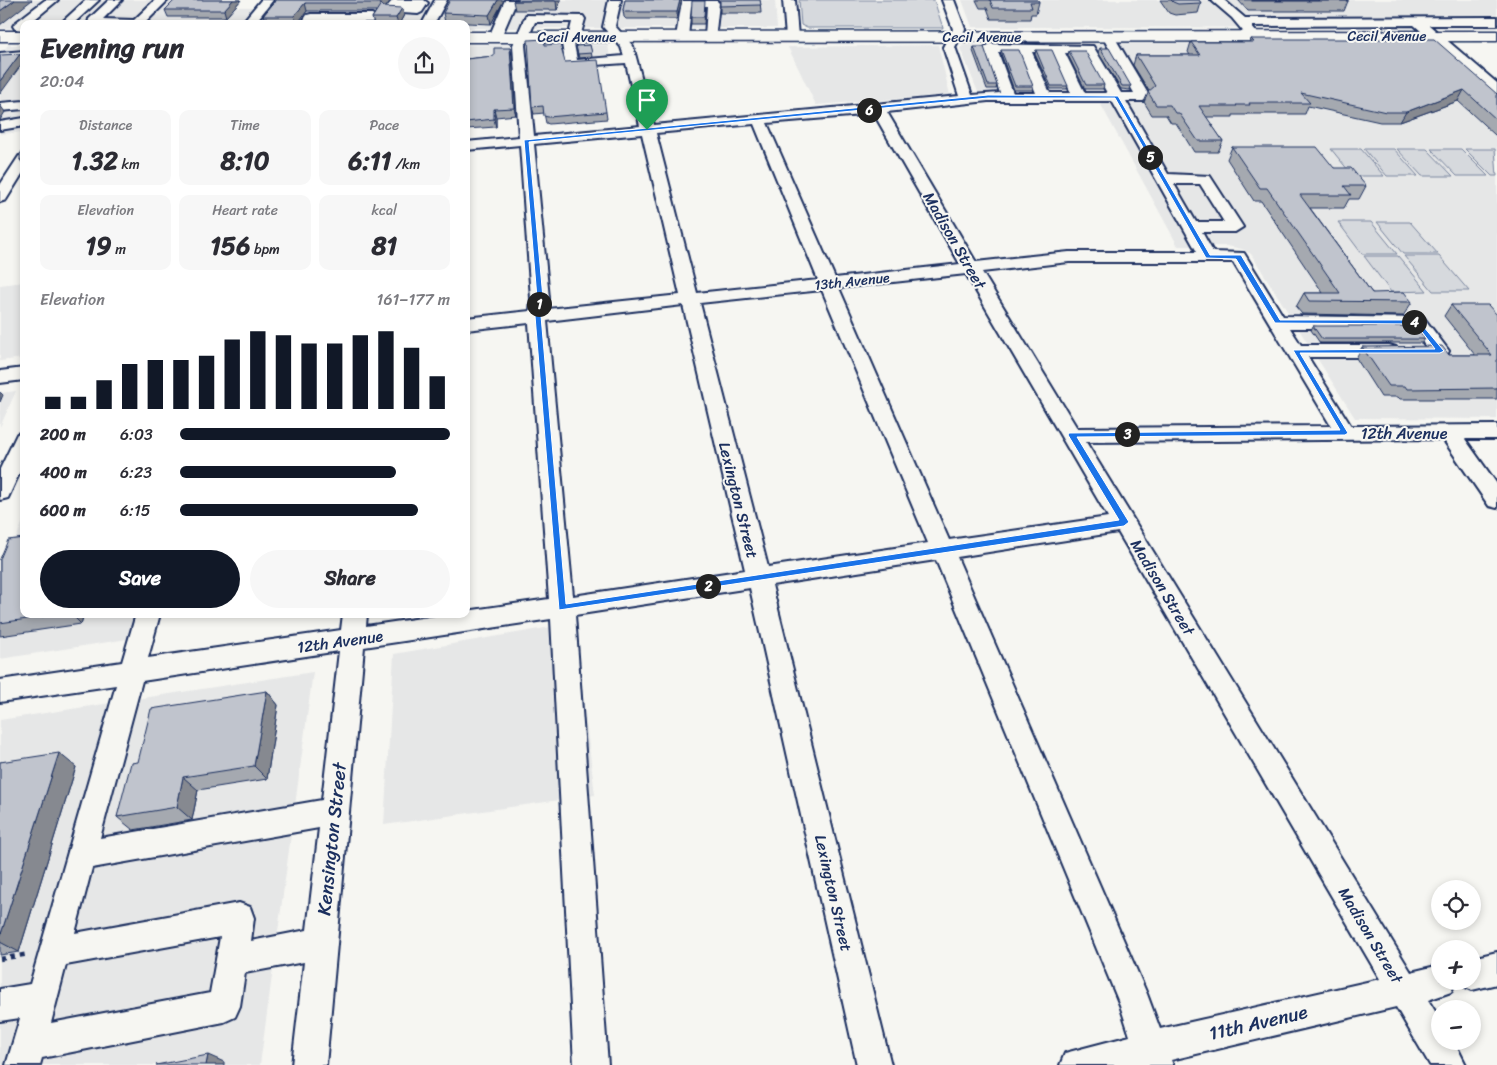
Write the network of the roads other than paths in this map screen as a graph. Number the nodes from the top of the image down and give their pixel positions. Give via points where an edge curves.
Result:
1 (52, 0) edge
2 (116, 0) edge
3 (162, 0) edge
4 (267, 0) edge
5 (511, 0) edge
6 (615, 0) edge
7 (789, 0) edge
8 (948, 0) edge
9 (1217, 0) edge
10 (441, 1) edge
11 (90, 2) edge
12 (422, 3) dead end
13 (593, 19) junction
14 (27, 20) edge
15 (46, 20) edge
16 (70, 20) edge
17 (95, 20) edge
18 (141, 20) edge
19 (250, 20) edge
20 (310, 20) edge
21 (371, 20) edge
22 (430, 20) edge
23 (1416, 21) junction
24 (1497, 21) edge
25 (1242, 22) junction
26 (1433, 35) junction
27 (0, 36) edge
28 (20, 36) edge
29 (470, 36) edge
30 (495, 36) junction
31 (1108, 36) junction
32 (1254, 36) junction
33 (1497, 36) edge
34 (523, 37) junction
35 (572, 37) junction
36 (617, 37) junction
37 (682, 37) junction
38 (711, 37) junction
39 (792, 37) junction
40 (954, 37) junction
41 (1024, 48) junction
42 (1057, 49) junction
43 (20, 55) edge
44 (0, 57) edge
45 (630, 59) junction
46 (1497, 90) edge
47 (1115, 94) junction
48 (1008, 97) junction
49 (1046, 97) junction
50 (1080, 97) junction
51 (966, 99) junction
52 (20, 105) edge
53 (0, 107) edge
54 (878, 109) junction
55 (759, 120) junction
56 (20, 123) edge
57 (0, 126) edge
58 (647, 130) junction
59 (526, 141) junction
60 (470, 146) edge
61 (20, 165) edge
62 (1163, 179) junction
63 (20, 187) edge
64 (2, 191) edge
65 (1191, 227) junction
66 (1208, 257) junction
67 (970, 268) junction
68 (828, 284) junction
69 (688, 299) junction
70 (538, 316) junction
71 (1278, 322) junction
72 (470, 324) edge
73 (1295, 351) junction
74 (20, 374) edge
75 (0, 377) edge
76 (1449, 432) junction
77 (1497, 432) edge
78 (1345, 433) junction
79 (1071, 435) junction
80 (15, 446) edge
81 (3, 481) edge
82 (1497, 500) edge
83 (1124, 522) junction
84 (942, 550) junction
85 (759, 578) junction
86 (562, 608) junction
87 (470, 616) edge
88 (147, 618) edge
89 (453, 618) edge
90 (354, 627) edge
91 (131, 672) junction
92 (0, 691) edge
93 (334, 812) junction
94 (82, 856) junction
95 (320, 943) junction
96 (54, 952) junction
97 (232, 960) junction
98 (1497, 968) edge
99 (1481, 972) edge
100 (1431, 983) edge
101 (1404, 989) junction
102 (41, 998) junction
103 (0, 1005) edge
104 (25, 1055) edge
105 (1152, 1056) edge
106 (309, 1065) edge
107 (591, 1065) edge
108 (874, 1065) edge
109 (1077, 1065) edge
110 (1449, 1065) edge

1 - 14 street
2 - 17 street
3 - 18 street
4 - 19 street
5 - 30 street
6 - 13 street
7 - 39 street
8 - 40 street via 959,29
9 - 25 street
10 - 12 street
10 - 22 street
11 - 15 street via 67,5
11 - 16 street
13 - 34 street via 530,18
13 - 35 street
13 - 36 street, Lexington Street
20 - 21 street
23 - 24 street
23 - 25 street
23 - 26 street
25 - 32 street
26 - 32 main road, Cecil Avenue
26 - 33 main road, Cecil Avenue
26 - 46 street
27 - 28 main road
29 - 30 main road, Cecil Avenue
30 - 34 main road, Cecil Avenue
31 - 32 main road, Cecil Avenue
31 - 40 main road, Cecil Avenue
31 - 47 street via 1143,97
34 - 35 main road, Cecil Avenue
34 - 59 street via 519,43
35 - 36 main road, Cecil Avenue
35 - 45 street via 568,44 571,64
36 - 37 main road, Cecil Avenue
36 - 45 street, Lexington Street via 627,46
37 - 38 main road, Cecil Avenue
37 - 38 street via 686,3 713,3
38 - 39 main road, Cecil Avenue
39 - 40 main road, Cecil Avenue
40 - 51 street via 949,47
41 - 42 street
41 - 48 street via 990,48
41 - 49 street
42 - 47 street via 1089,49
42 - 50 street
43 - 44 street
45 - 58 street, Lexington Street
47 - 50 street
47 - 62 street
48 - 49 street
48 - 51 street
49 - 50 street
51 - 54 street
52 - 53 street
54 - 55 street
54 - 67 street, Madison Street
55 - 58 street
55 - 68 street
56 - 57 street
58 - 59 street
58 - 69 street, Lexington Street
59 - 60 street
59 - 70 street via 540,298
61 - 64 street
62 - 65 street
62 - 65 street via 1205,179 1235,227
63 - 64 street
65 - 66 street
66 - 67 street, 13th Avenue via 1069,257
66 - 71 street, 13th Avenue via 1238,257
67 - 68 street, 13th Avenue
67 - 79 street, Madison Street
68 - 69 street, 13th Avenue
68 - 84 street
69 - 70 street, 13th Avenue
69 - 85 street, Lexington Street
70 - 72 street, 13th Avenue
70 - 86 street
71 - 73 street
71 - 73 street via 1418,322 1440,351
73 - 78 street
74 - 75 street
76 - 77 street, 12th Avenue
76 - 78 street, 12th Avenue
76 - 82 street
78 - 79 street, 12th Avenue
79 - 83 street, Madison Street
80 - 81 street
83 - 84 street, 12th Avenue
83 - 101 street, Madison Street
84 - 85 street, 12th Avenue
84 - 105 street via 955,574 1136,1005
85 - 86 street, 12th Avenue
85 - 108 street, Lexington Street
86 - 87 street, 12th Avenue
86 - 107 street
88 - 91 street
89 - 90 street, 12th Avenue
90 - 91 street, 12th Avenue
90 - 93 street, Kensington Street
91 - 92 street, 12th Avenue
91 - 94 street
93 - 94 street
93 - 95 street, Kensington Street
94 - 96 street
95 - 97 street
95 - 106 street, Kensington Street
96 - 97 street via 238,918
96 - 102 street
97 - 104 street via 224,1006
98 - 99 street
100 - 101 street, 11th Avenue
101 - 105 street, 11th Avenue
101 - 110 street, Madison Street
102 - 103 street
102 - 104 street
105 - 109 street, 11th Avenue

